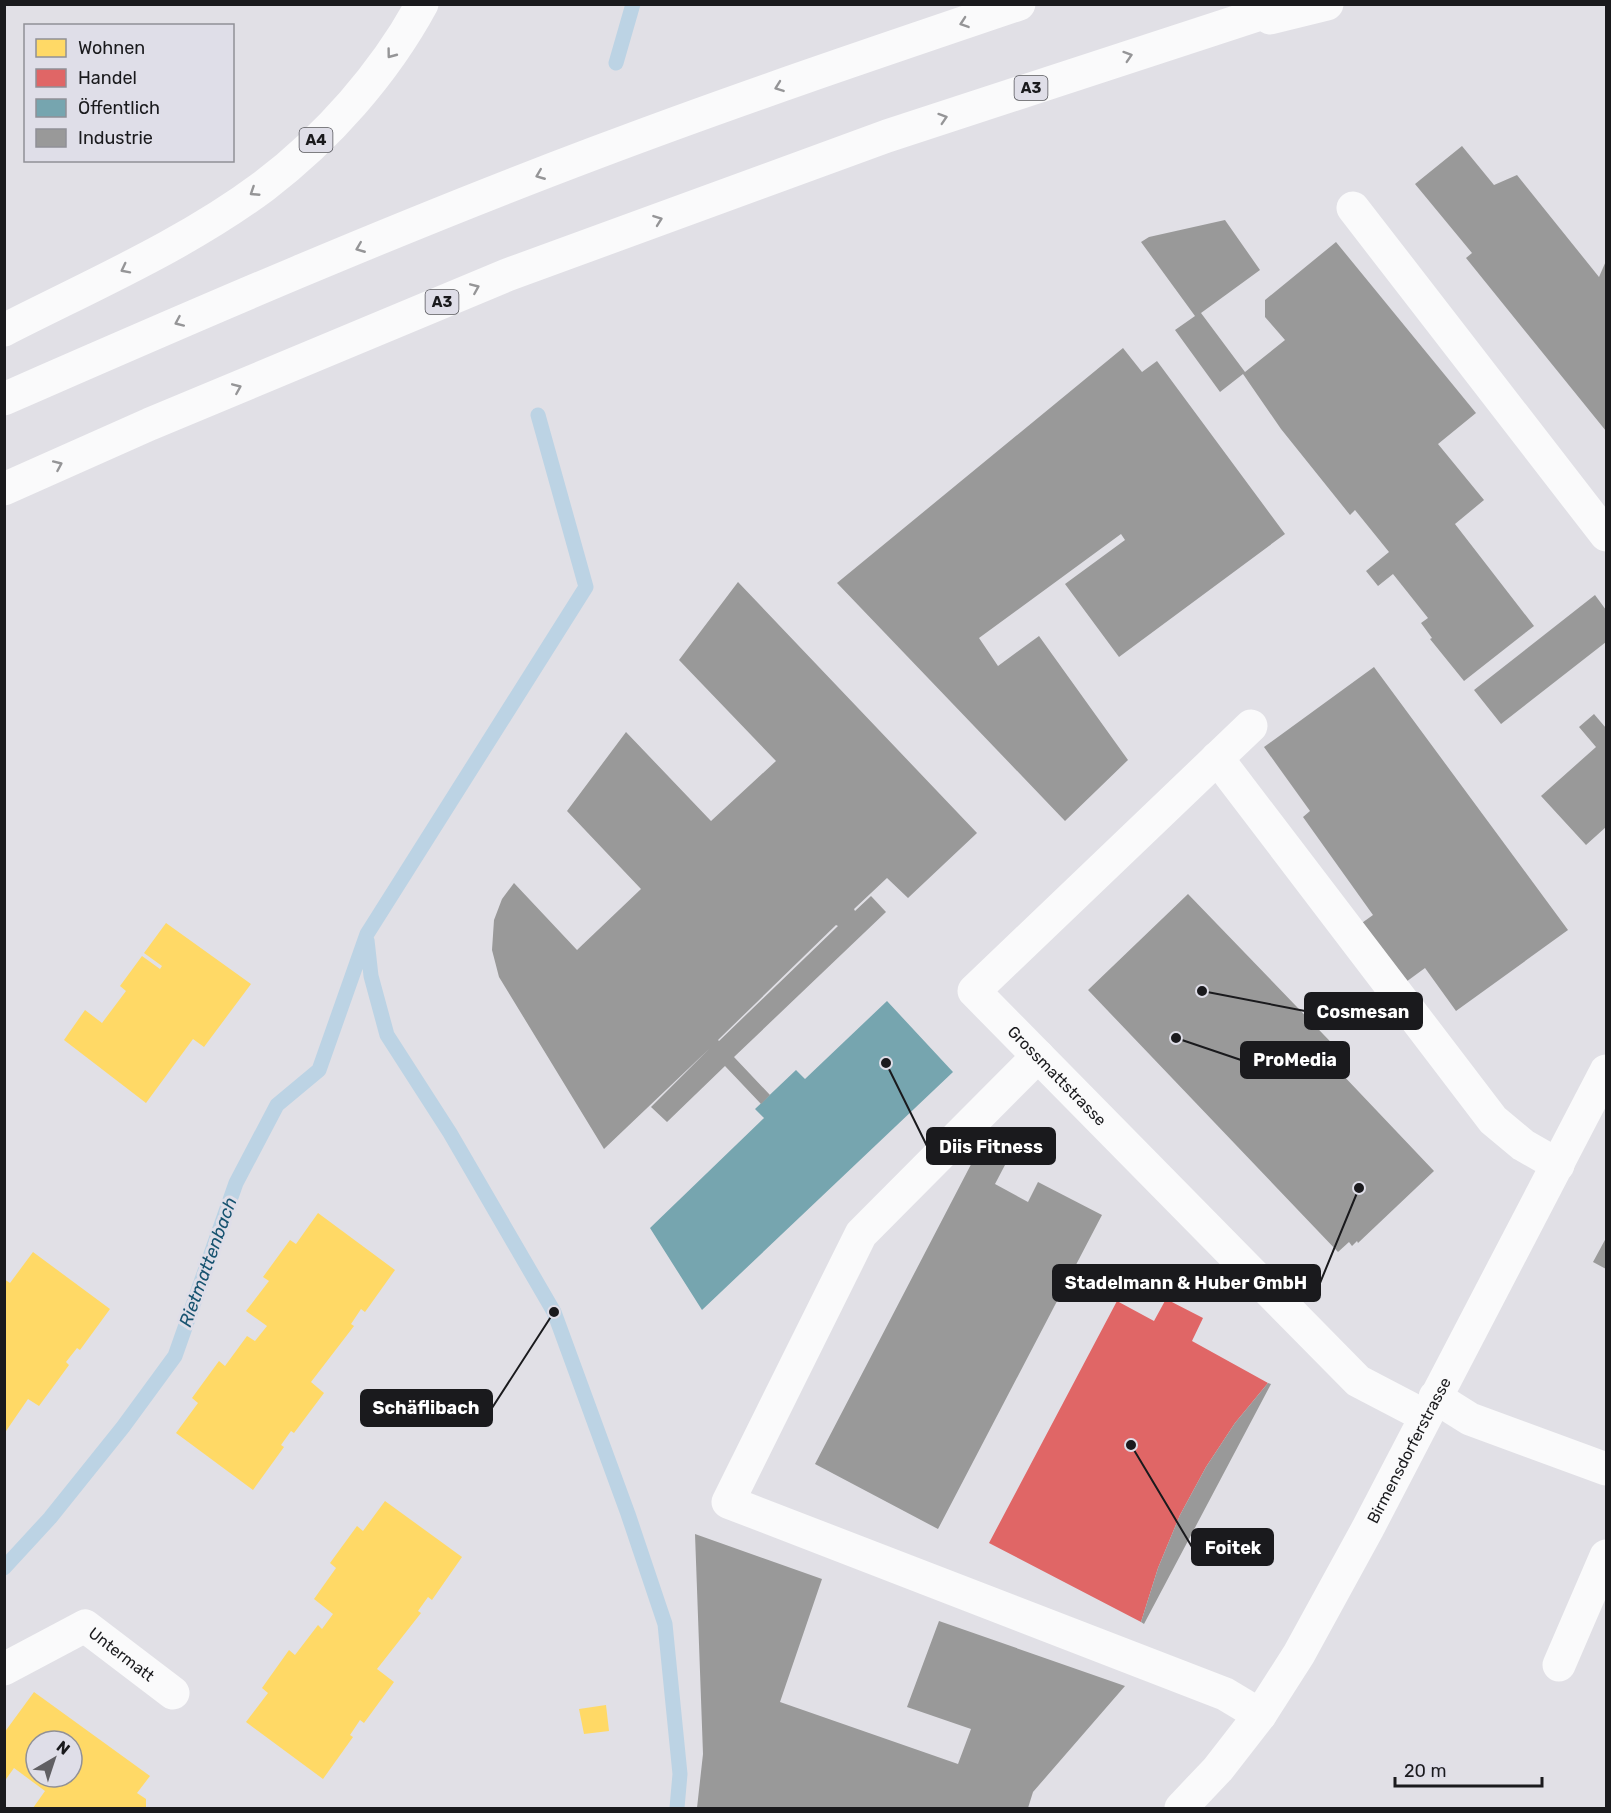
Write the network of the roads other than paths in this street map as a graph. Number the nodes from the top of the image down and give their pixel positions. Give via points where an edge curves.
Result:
1 (422, 4) edge
2 (1019, 4) edge
3 (1291, 4) edge
4 (1327, 4) edge
5 (1175, 40) junction
6 (1353, 208) dead end
7 (4, 330) edge
8 (4, 399) edge
9 (4, 489) edge
10 (1606, 535) edge
11 (1251, 726) dead end
12 (1217, 758) junction
13 (1038, 1056) junction
14 (1606, 1071) edge
15 (1599, 1105) edge
16 (1558, 1165) junction
17 (1430, 1407) junction
18 (1606, 1469) edge
19 (1606, 1556) edge
20 (1558, 1665) dead end
21 (4, 1669) edge
22 (173, 1693) dead end
23 (1260, 1715) junction
24 (1181, 1809) edge

1 -> 7 main road, A4 via 406,33 363,91 321,136 264,186 177,242
2 -> 8 main road via 595,153 217,306
3 - 5 main road, A3
4 - 5 main road
9 -> 5 main road, A3 via 507,275 887,136
6 - 10 main road
11 - 12 main road, Grossmattstrasse
12 - 13 main road, Grossmattstrasse via 974,991
12 - 16 main road via 1493,1120 1523,1146
13 - 17 main road, Grossmattstrasse via 1358,1381
13 - 23 main road via 861,1234 728,1502 1225,1694
14 - 15 main road, Birmensdorferstrasse
15 - 16 main road, Birmensdorferstrasse
16 - 17 main road, Birmensdorferstrasse
17 - 18 main road, Grossmattstrasse
17 - 23 main road, Birmensdorferstrasse via 1299,1654
19 - 20 main road
21 - 22 main road, Untermatt via 86,1626
23 - 24 main road, Birmensdorferstrasse

